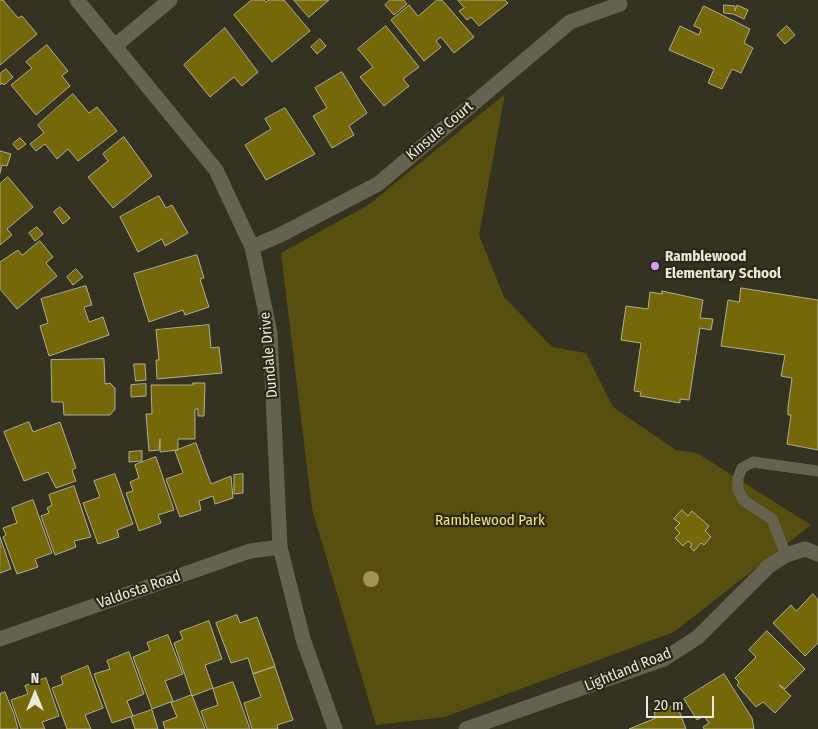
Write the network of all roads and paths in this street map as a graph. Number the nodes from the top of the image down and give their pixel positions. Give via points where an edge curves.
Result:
1 (77, 0) edge
2 (170, 0) edge
3 (620, 4) dead end
4 (116, 45) junction
5 (252, 247) junction
6 (818, 471) edge
7 (280, 548) junction
8 (818, 554) edge
9 (786, 555) junction
10 (0, 639) edge
11 (335, 729) edge
12 (466, 729) edge

1 - 4 street, Dundale Drive
2 - 4 street
3 - 5 street, Kinsule Court via 570,22 378,184
4 - 5 street, Dundale Drive via 216,170
5 - 7 street, Dundale Drive via 270,333
6 - 9 lane via 753,462 742,468 738,478 738,490 744,501 772,519
7 - 10 street, Valdosta Road via 250,551
7 - 11 street, Dundale Drive via 303,639
8 - 9 street, Lightland Road via 805,549
9 - 12 street, Lightland Road via 769,566 698,637 664,658

